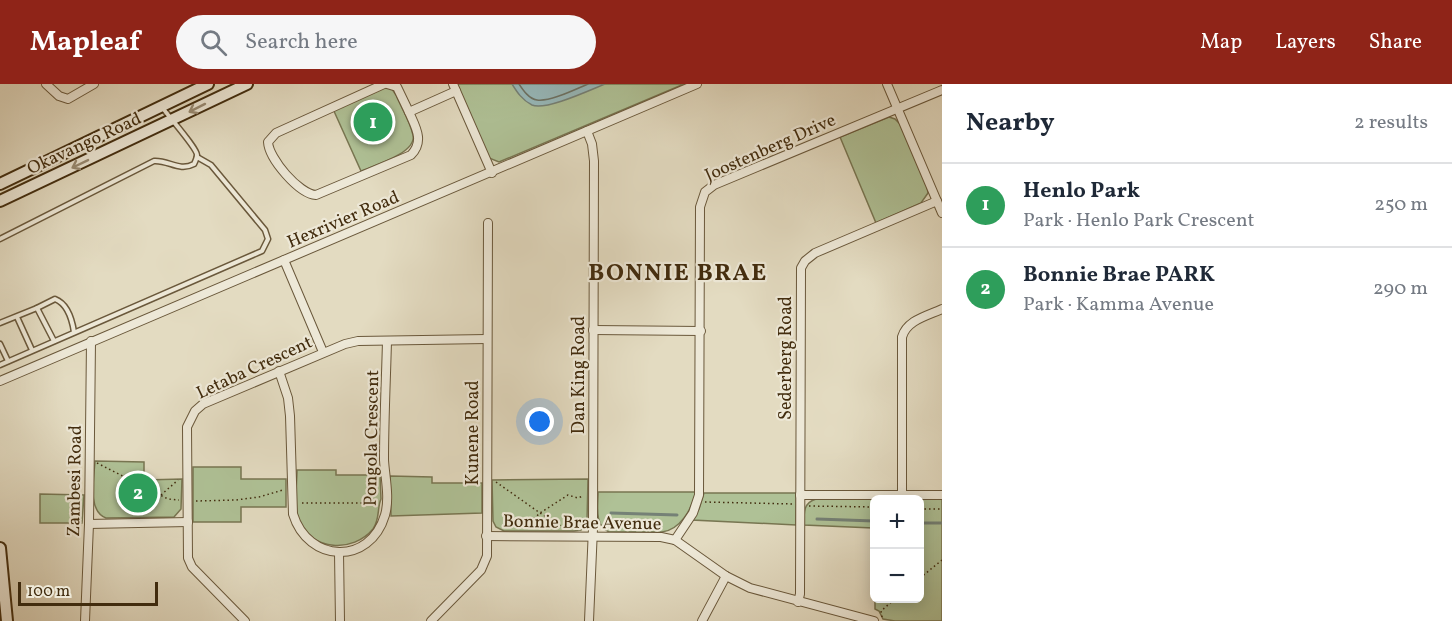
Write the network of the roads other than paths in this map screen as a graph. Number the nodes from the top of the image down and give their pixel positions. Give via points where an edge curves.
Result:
1 (46, 84) edge
2 (94, 84) edge
3 (208, 84) edge
4 (247, 84) edge
5 (385, 84) edge
6 (697, 84) edge
7 (887, 84) edge
8 (81, 87) edge
9 (455, 88) edge
10 (942, 90) edge
11 (162, 106) junction
12 (898, 108) junction
13 (409, 112) junction
14 (171, 121) junction
15 (587, 130) junction
16 (197, 157) junction
17 (492, 173) junction
18 (0, 184) edge
19 (0, 201) edge
20 (937, 201) junction
21 (942, 213) edge
22 (488, 223) dead end
23 (0, 239) edge
24 (284, 260) junction
25 (37, 308) junction
26 (942, 309) edge
27 (17, 317) junction
28 (0, 323) edge
29 (593, 330) junction
30 (701, 331) junction
31 (74, 332) junction
32 (487, 339) junction
33 (54, 341) junction
34 (91, 341) junction
35 (387, 341) junction
36 (0, 344) edge
37 (32, 350) junction
38 (323, 352) junction
39 (8, 361) junction
40 (0, 365) edge
41 (279, 371) junction
42 (0, 381) edge
43 (800, 495) junction
44 (870, 495) edge
45 (902, 495) edge
46 (924, 495) edge
47 (942, 495) edge
48 (188, 522) junction
49 (89, 524) junction
50 (486, 536) junction
51 (593, 537) junction
52 (675, 540) junction
53 (0, 548) edge
54 (339, 553) junction
55 (726, 576) junction
56 (798, 602) junction
57 (7, 621) edge
58 (85, 621) edge
59 (245, 621) edge
60 (340, 621) edge
61 (431, 621) edge
62 (589, 621) edge
63 (702, 621) edge
64 (874, 621) edge

1 - 8 street via 68,99
2 - 8 street
3 - 11 main road, Okavango Road
4 -> 14 main road, Okavango Road
5 - 13 street via 396,87
5 - 13 street via 276,133 268,142 271,155 303,191 311,195 320,193 411,155 418,134
6 - 15 street, Hexrivier Road
7 - 12 street
9 - 13 street
9 - 17 street
10 - 12 street, Joostenberg Drive
11 - 14 lane
11 - 18 main road, Okavango Road
12 - 20 street
12 - 30 street, Joostenberg Drive via 705,192 700,207
14 - 16 lane via 196,150
14 -> 19 main road, Okavango Road
15 - 17 street, Hexrivier Road
15 - 29 street, Dan King Road via 594,161
16 - 23 lane via 194,164 180,168 154,161
16 - 31 lane via 211,165 265,230 266,246
17 - 24 street, Hexrivier Road
20 - 21 street
20 - 43 street, Sederberg Road via 815,253 803,264
22 - 32 street, Kunene Road
24 - 34 street, Hexrivier Road
24 - 38 street
25 - 27 lane
25 - 31 lane via 55,299 62,302
25 - 33 lane
26 - 45 street via 913,322 902,337
27 - 28 lane
27 - 37 lane
29 - 30 street
29 - 51 street, Dan King Road
30 - 52 street, Joostenberg Drive via 700,488 693,513
31 - 33 lane
32 - 35 street, Letaba Crescent
32 - 50 street, Kunene Road
33 - 37 lane
34 - 42 street, Hexrivier Road
34 - 49 street, Zambesi Road
35 - 38 street, Letaba Crescent via 358,341
35 - 54 street, Pongola Crescent via 386,514 369,540 357,549
36 - 39 lane
37 - 39 lane
38 - 41 street, Letaba Crescent
39 - 40 lane
41 - 48 street, Letaba Crescent via 195,411 187,426
41 - 54 street via 290,416 292,514 312,543
43 - 44 street
43 - 56 street, Sederberg Road
46 - 47 street
48 - 49 street
48 - 59 street, Letaba Crescent via 190,564
49 - 58 street, Zambesi Road
50 - 51 street, Bonnie Brae Avenue
50 - 61 street, Kunene Road via 481,570
51 - 52 street, Bonnie Brae Avenue
51 - 62 street, Dan King Road
52 - 55 street, Bonnie Brae Avenue
53 - 57 main road
54 - 60 street
55 - 56 street, Bonnie Brae Avenue via 750,588
55 - 63 street
56 - 64 street, Bonnie Brae Avenue

